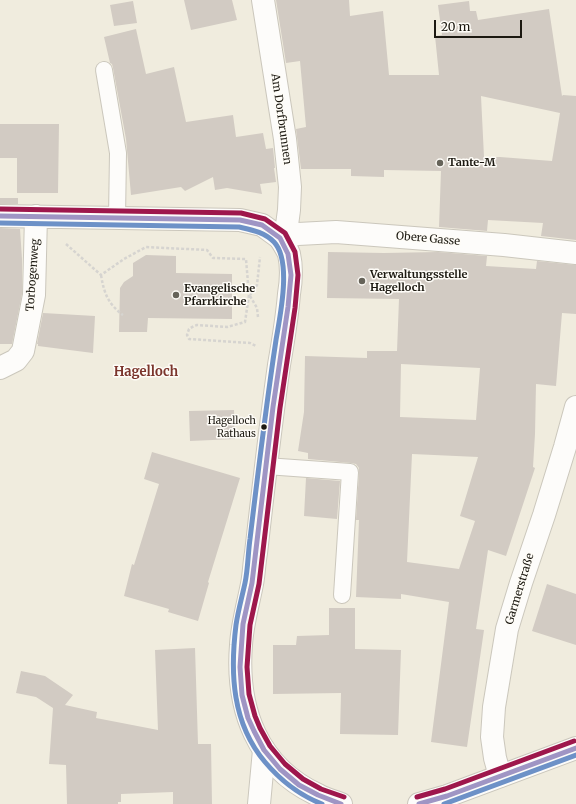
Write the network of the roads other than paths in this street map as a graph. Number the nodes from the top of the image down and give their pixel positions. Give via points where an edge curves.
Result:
1 (263, 0) edge
2 (104, 70) dead end
3 (0, 216) edge
4 (36, 216) junction
5 (117, 218) junction
6 (280, 238) junction
7 (576, 253) edge
8 (0, 368) edge
9 (576, 407) edge
10 (266, 466) junction
11 (342, 595) dead end
12 (576, 748) edge
13 (264, 750) junction
14 (500, 776) junction
15 (313, 800) edge
16 (259, 804) edge
17 (341, 804) edge
18 (419, 804) edge

1 - 6 street, Am Dorfbrunnen via 290,187 289,210
2 - 5 lane via 118,153
3 - 4 street
4 - 5 street
4 - 8 street, Torbogenweg via 34,295 23,351 16,360
5 - 6 street via 240,220 262,225
6 - 7 street, Obere Gasse via 298,234 336,232
6 - 10 street via 288,254 291,275
9 - 14 street, Garmerstraße via 507,629 494,707 492,738
10 - 11 lane via 350,472
10 - 13 street via 240,667 242,695 248,718
12 - 14 street
13 - 15 street
13 - 16 street
14 - 18 street
15 - 17 street

